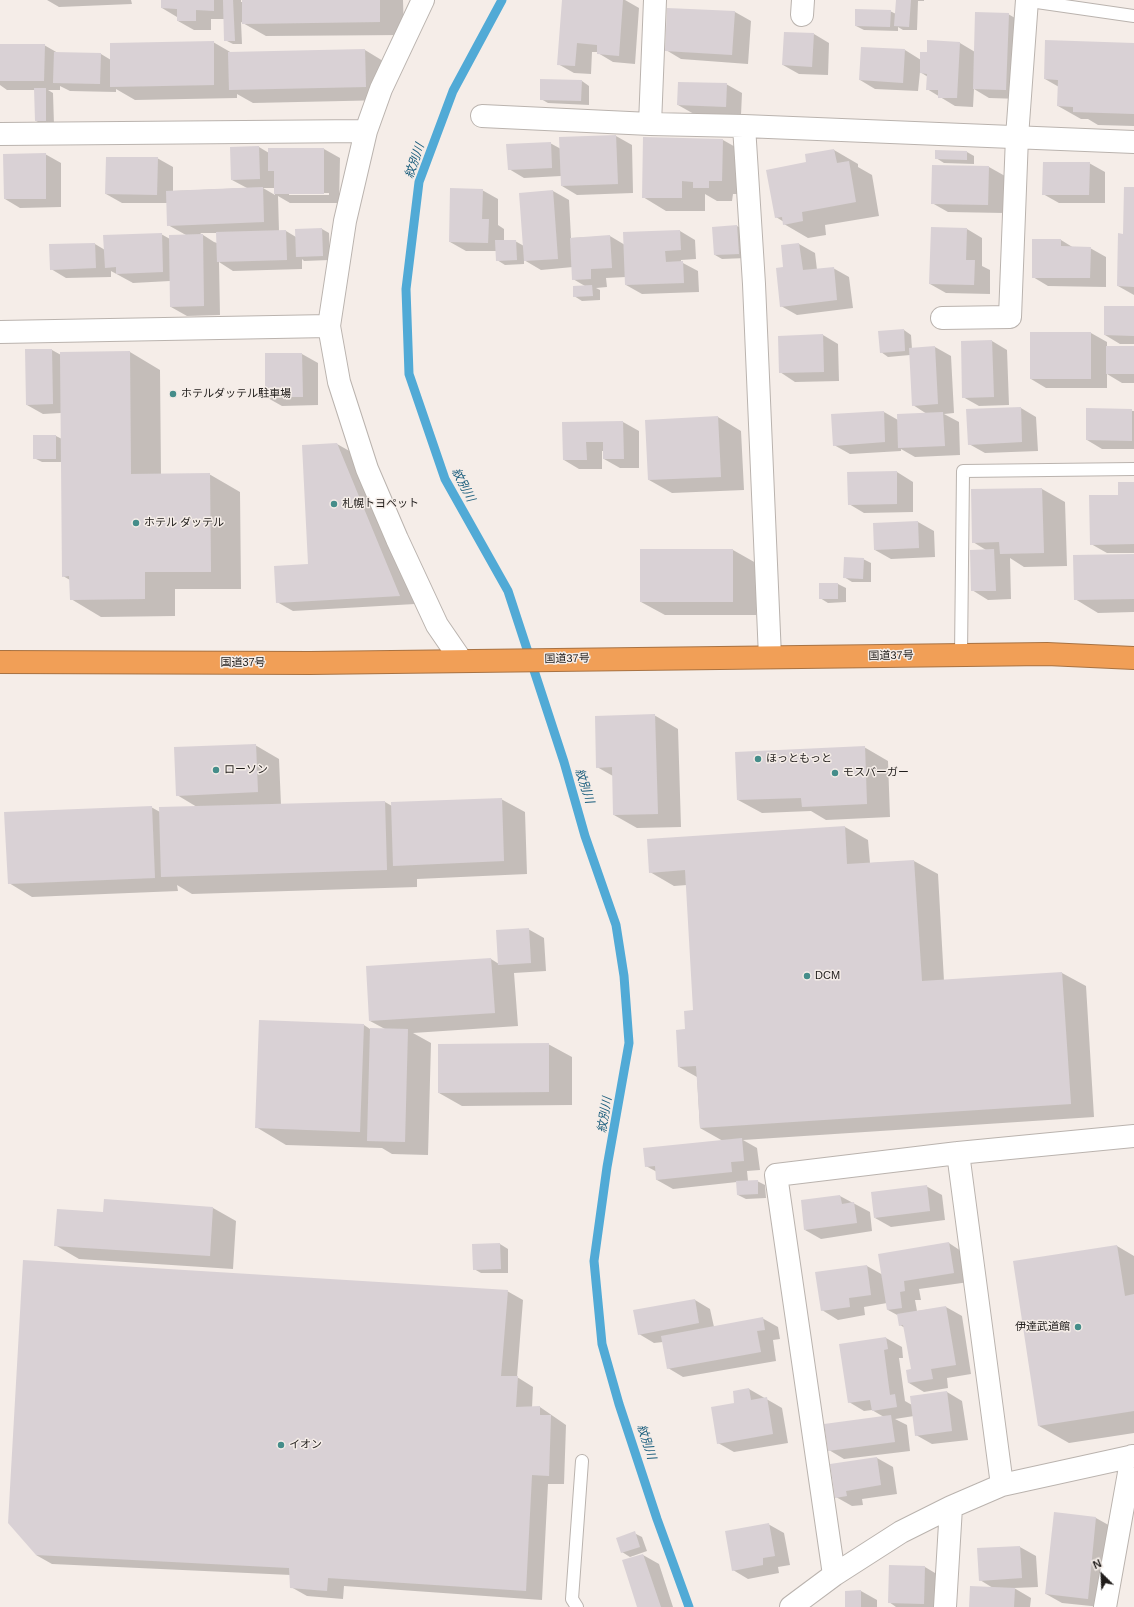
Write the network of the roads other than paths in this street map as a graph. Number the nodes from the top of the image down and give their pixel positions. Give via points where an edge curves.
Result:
1 (423, 0) edge
2 (655, 0) edge
3 (1025, 1) edge
4 (1134, 16) edge
5 (482, 116) dead end
6 (650, 124) junction
7 (744, 126) junction
8 (366, 131) junction
9 (0, 134) edge
10 (1017, 137) junction
11 (1134, 142) edge
12 (942, 318) dead end
13 (329, 326) junction
14 (0, 332) edge
15 (1134, 470) edge
16 (961, 655) junction
17 (770, 657) junction
18 (1134, 658) edge
19 (461, 660) junction
20 (0, 662) edge
21 (1134, 1136) edge
22 (958, 1153) junction
23 (1133, 1456) edge
24 (582, 1461) dead end
25 (1002, 1485) junction
26 (951, 1507) junction
27 (834, 1575) junction
28 (577, 1607) edge
29 (790, 1607) edge
30 (945, 1607) edge
31 (1105, 1607) edge

1 - 8 street via 381,89
2 - 6 street
3 - 4 lane
3 - 10 street
5 - 6 street
6 - 7 street
7 - 10 street
7 - 17 street via 754,284
8 - 9 street
8 - 13 street via 345,221
10 - 11 street
10 - 12 street via 1010,317
13 - 14 street
13 - 19 street via 339,382 367,469 437,625
15 - 16 lane via 963,471
16 - 17 highway, 国道37号
16 - 18 highway, 国道37号 via 1047,654
17 - 19 highway, 国道37号
19 - 20 highway, 国道37号 via 310,663
21 - 22 street
22 - 25 street
22 - 27 street via 776,1175
23 - 25 street
23 - 31 street
24 - 28 lane via 572,1599
25 - 26 street
26 - 27 street via 901,1532
26 - 30 street
27 - 29 street

